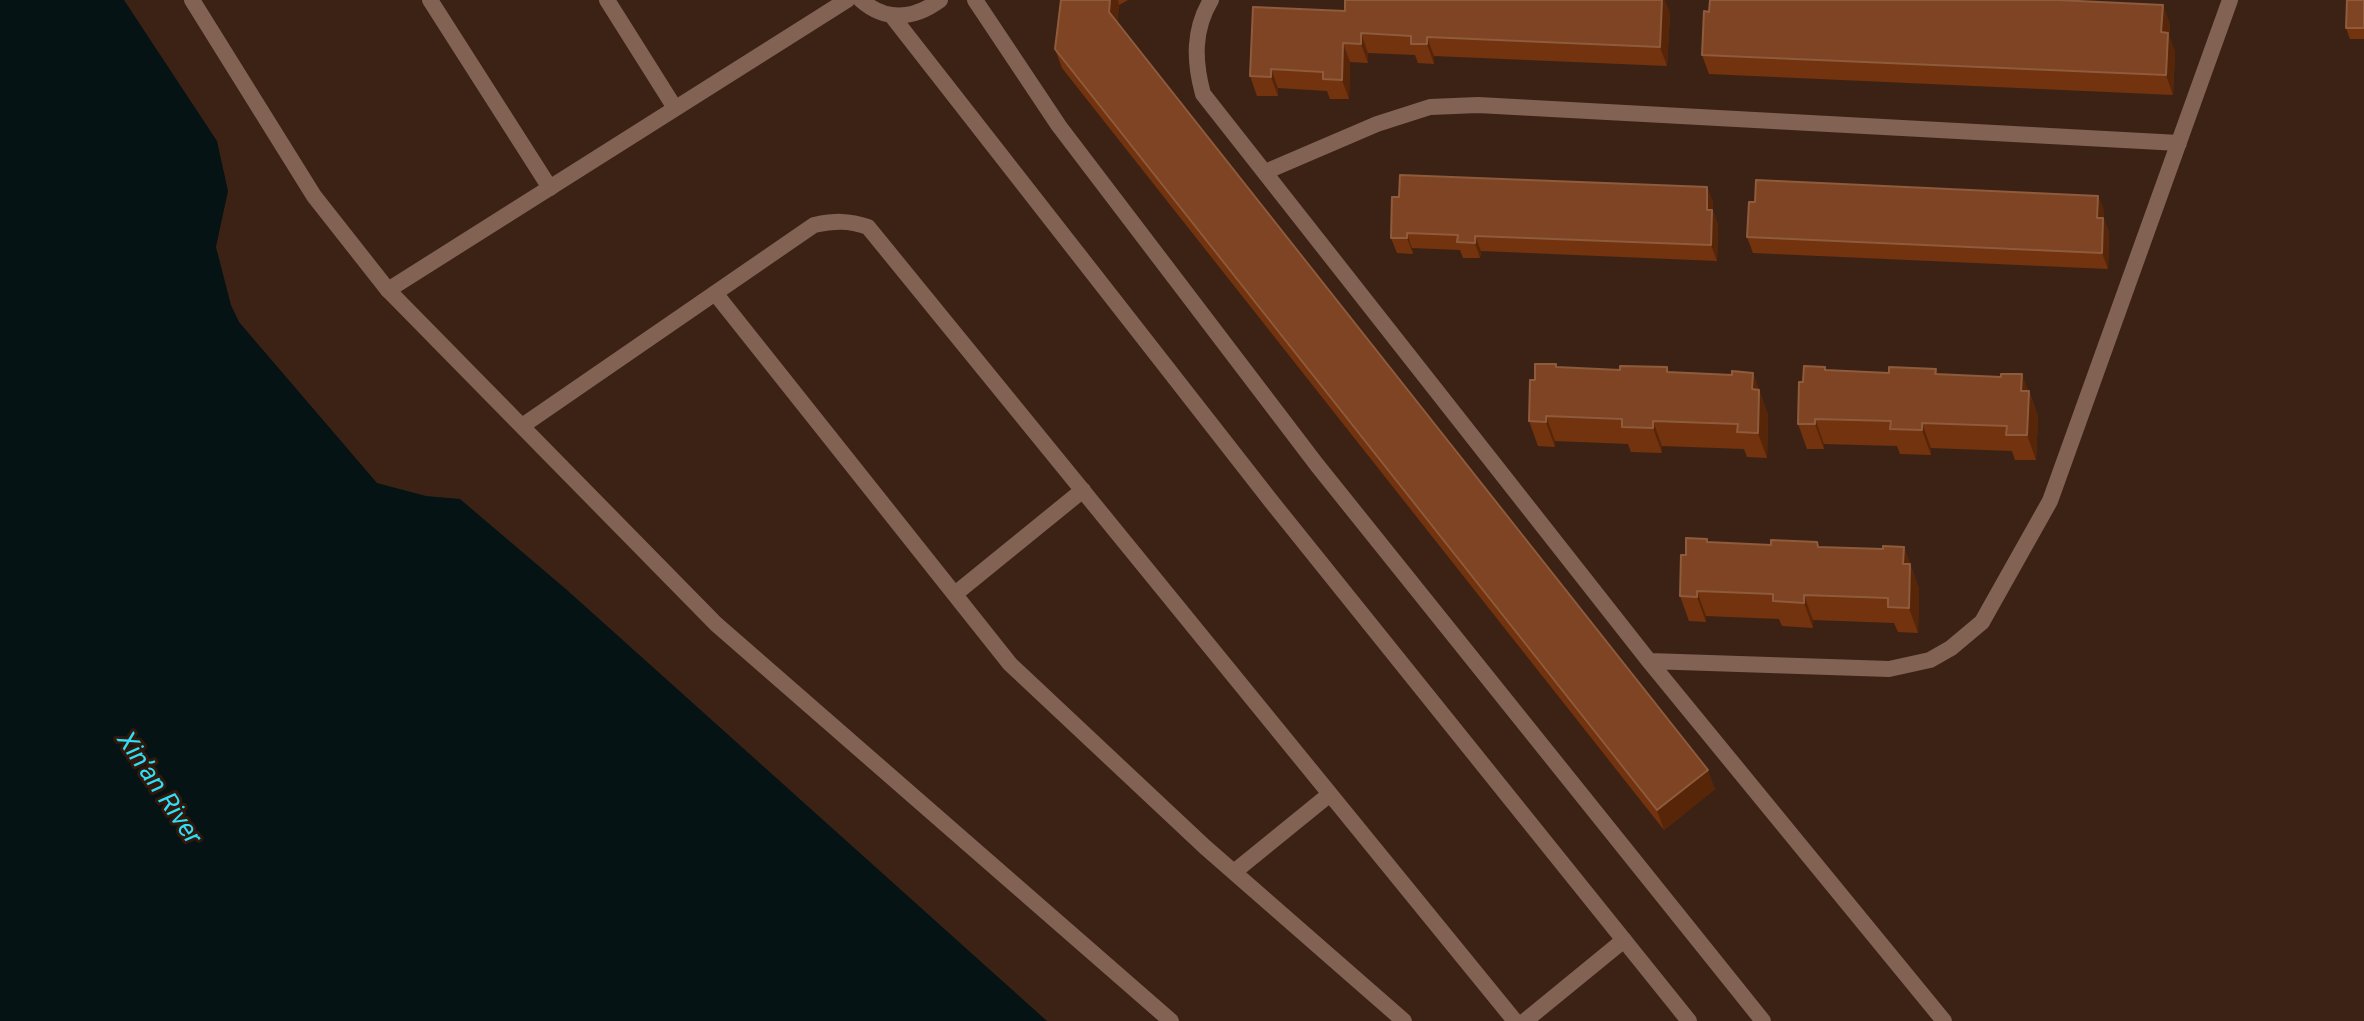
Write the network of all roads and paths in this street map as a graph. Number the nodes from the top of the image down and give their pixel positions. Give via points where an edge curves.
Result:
1 (192, 0) edge
2 (430, 0) edge
3 (607, 0) edge
4 (847, 0) edge
5 (861, 0) edge
6 (940, 0) edge
7 (975, 0) edge
8 (1211, 0) edge
9 (2230, 0) edge
10 (892, 16) junction
11 (675, 108) junction
12 (2179, 143) junction
13 (1265, 172) junction
14 (550, 188) junction
15 (388, 290) junction
16 (715, 293) junction
17 (522, 426) junction
18 (1083, 490) junction
19 (955, 594) junction
20 (1649, 661) junction
21 (1330, 794) junction
22 (1234, 872) junction
23 (1624, 940) junction
24 (1171, 1021) edge
25 (1404, 1021) edge
26 (1515, 1021) edge
27 (1525, 1021) edge
28 (1689, 1021) edge
29 (1763, 1021) edge
30 (1944, 1021) edge

1 - 15 street via 314,196
2 - 14 street
3 - 11 street
4 - 11 street
5 - 10 street
6 - 10 street via 924,11
7 - 29 street via 1059,126 1317,465
8 - 13 street via 1197,37 1203,94
9 - 12 street
10 - 23 street via 1271,501
11 - 14 street
12 - 13 street via 1478,105 1417,111
12 - 20 street via 2050,501 1982,622 1930,660 1889,669
13 - 20 street
14 - 15 street
15 - 17 street
16 - 17 street
16 - 18 street via 814,225 837,220 868,227
16 - 19 street
17 - 24 street via 716,624
18 - 19 street
18 - 21 street
19 - 22 street via 1010,664
20 - 30 street
21 - 22 street
21 - 26 street
22 - 25 street
23 - 27 street
23 - 28 street

